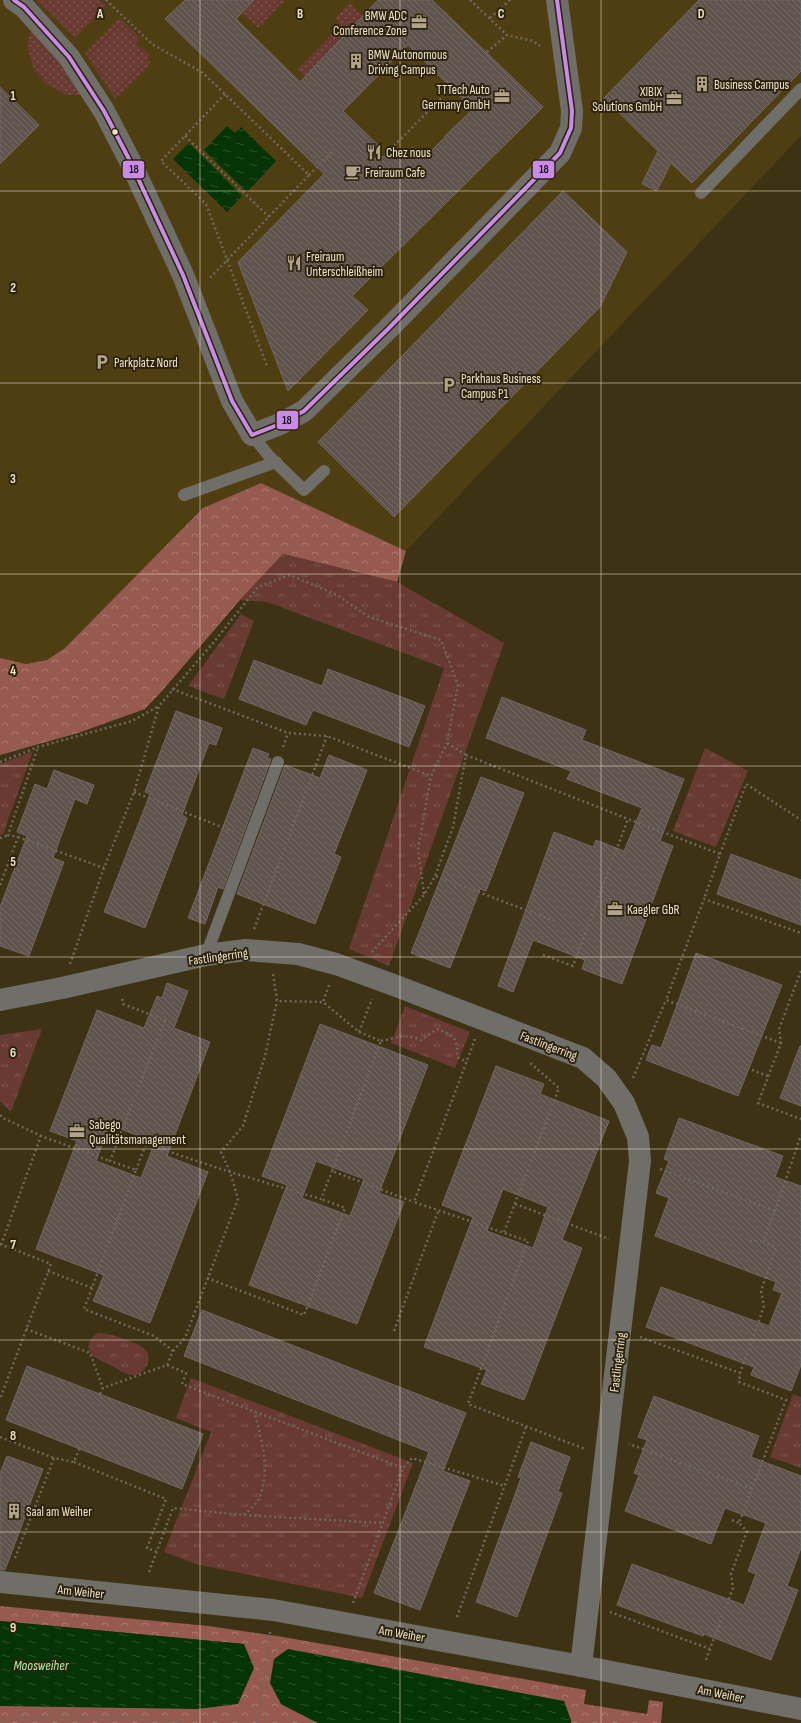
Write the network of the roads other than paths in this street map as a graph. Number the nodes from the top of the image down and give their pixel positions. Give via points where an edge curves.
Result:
1 (14, 0) edge
2 (557, 0) edge
3 (801, 89) edge
4 (702, 192) dead end
5 (252, 435) junction
6 (276, 462) junction
7 (324, 470) dead end
8 (184, 494) dead end
9 (278, 762) dead end
10 (206, 955) junction
11 (0, 1000) edge
12 (0, 1582) edge
13 (581, 1666) junction
14 (801, 1709) edge

1 - 5 street via 24,7 69,57 104,111 156,216 192,297 232,401
2 - 5 street via 572,111 571,128 560,153 304,412
3 - 4 lane
5 - 6 lane
6 - 7 lane via 304,490
6 - 8 lane
9 - 10 lane
10 - 11 street, Fastlingerring
10 - 13 street, Fastlingerring via 246,950 298,954 336,964 583,1058 606,1078 624,1103 638,1137 640,1161
12 - 13 street, Am Weiher via 273,1610
13 - 14 street, Am Weiher

